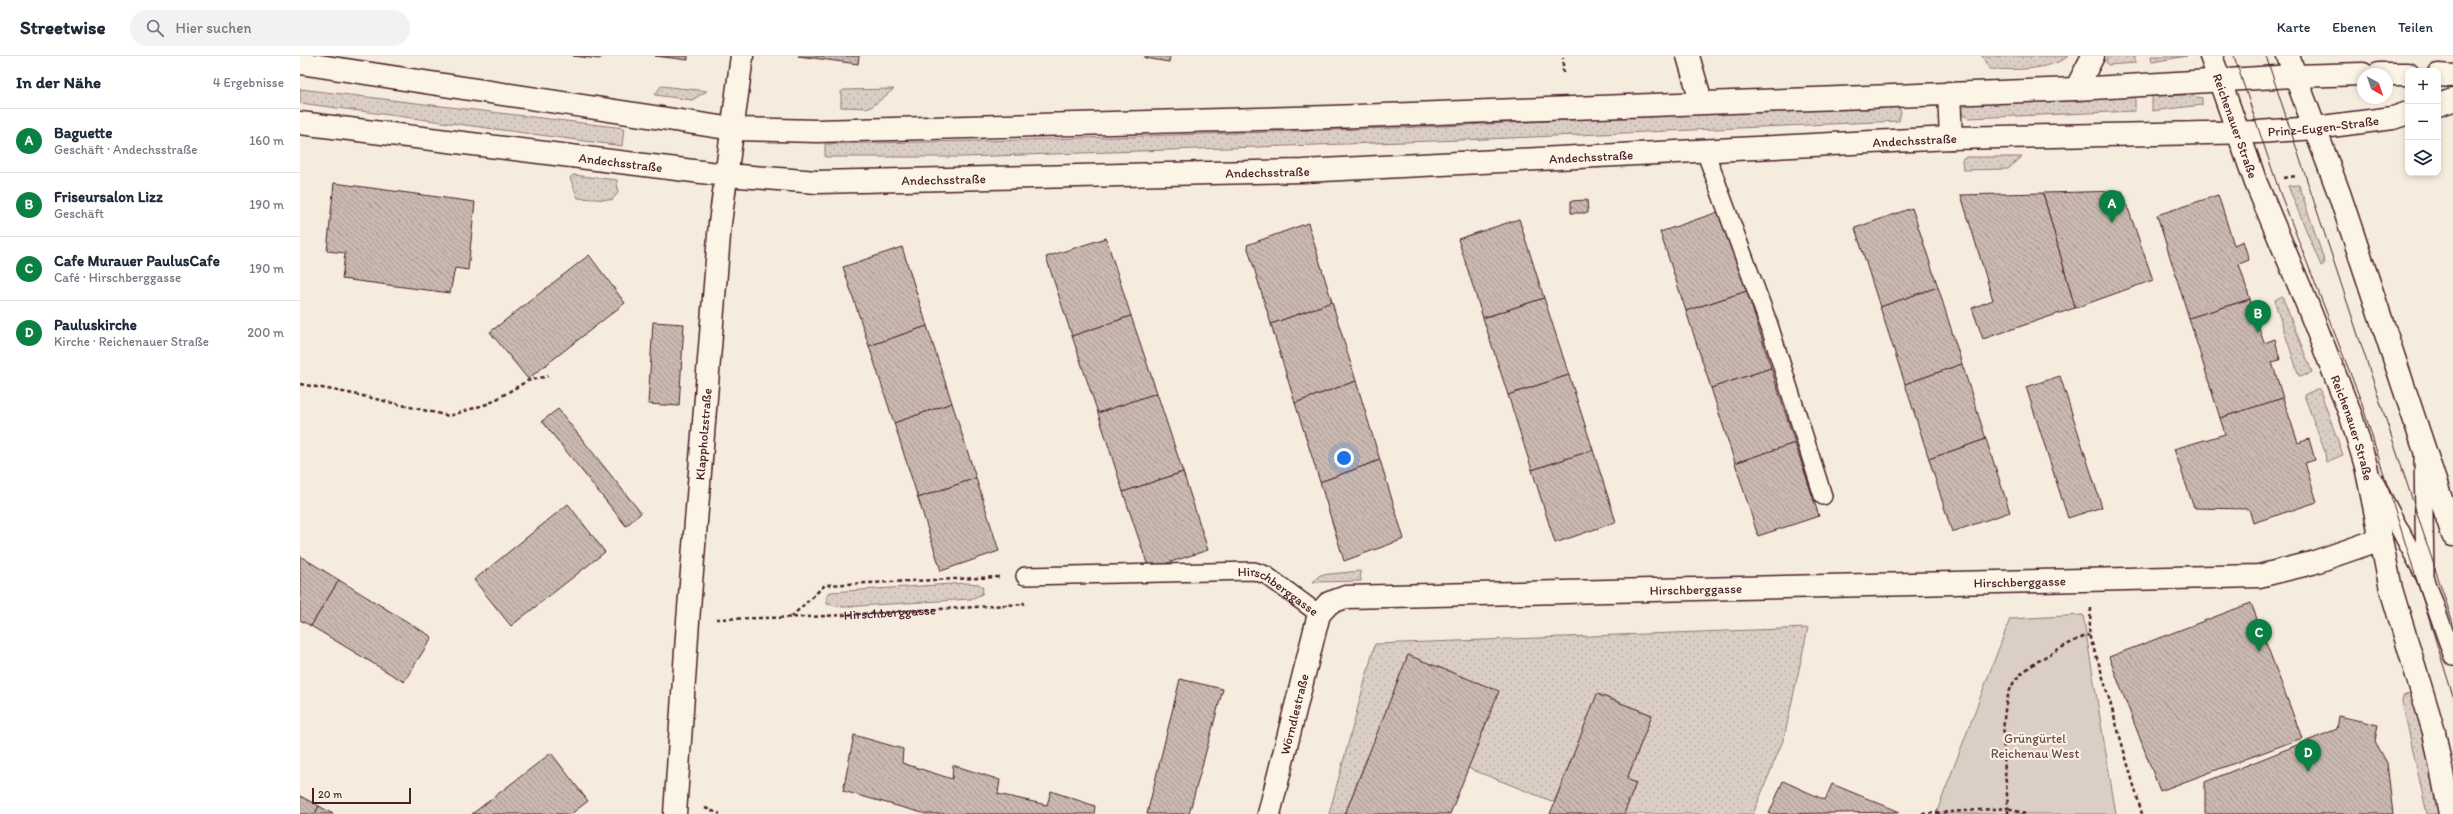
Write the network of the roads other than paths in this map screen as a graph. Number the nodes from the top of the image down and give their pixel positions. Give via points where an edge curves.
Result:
1 (742, 56) edge
2 (1688, 56) edge
3 (2093, 56) edge
4 (2211, 56) edge
5 (300, 63) edge
6 (2291, 66) edge
7 (2357, 73) edge
8 (2393, 74) edge
9 (2405, 74) edge
10 (2441, 75) edge
11 (2453, 76) edge
12 (2218, 82) junction
13 (2076, 88) junction
14 (1949, 93) junction
15 (2453, 100) edge
16 (1702, 101) junction
17 (2441, 104) edge
18 (2405, 115) edge
19 (300, 123) edge
20 (2315, 128) junction
21 (733, 129) junction
22 (2237, 132) junction
23 (1951, 138) junction
24 (1705, 151) junction
25 (726, 175) junction
26 (2422, 445) junction
27 (2366, 466) junction
28 (1823, 496) dead end
29 (2453, 535) edge
30 (2381, 539) junction
31 (1019, 577) road end
32 (2425, 577) junction
33 (1319, 614) junction
34 (2453, 657) edge
35 (675, 814) edge
36 (1268, 814) edge
37 (2450, 814) edge

1 - 21 street, Klappholzstraße
2 - 16 street
3 - 13 street
4 - 12 street, Reichenauer Straße
5 - 21 street
6 - 7 street
6 - 12 street
6 - 20 street
8 - 9 street
10 - 11 street
12 - 13 street
12 - 22 street, Reichenauer Straße
13 - 14 street
14 - 16 street
14 - 23 street
15 - 17 street
16 - 21 street via 1331,117 817,131
18 - 20 street, Prinz-Eugen-Straße
19 - 25 street, Andechsstraße
20 - 22 street, Prinz-Eugen-Straße
20 - 26 street
21 - 25 street, Klappholzstraße
22 - 23 street, Andechsstraße
22 - 27 street, Reichenauer Straße via 2329,360
23 - 24 street, Andechsstraße
24 - 25 street, Andechsstraße via 1215,173 817,182
24 - 28 lane via 1769,325
25 - 35 street, Klappholzstraße via 689,598
26 - 29 street
26 - 32 lane
27 - 30 street, Reichenauer Straße
27 - 32 lane
30 - 33 street, Hirschberggasse via 2312,563 2258,576 1370,595 1346,597 1329,603
30 - 37 street, Reichenauer Straße via 2392,589 2434,732
31 - 33 lane, Hirschberggasse via 1254,571 1266,575
32 - 34 lane
33 - 36 street, Wörndlestraße

